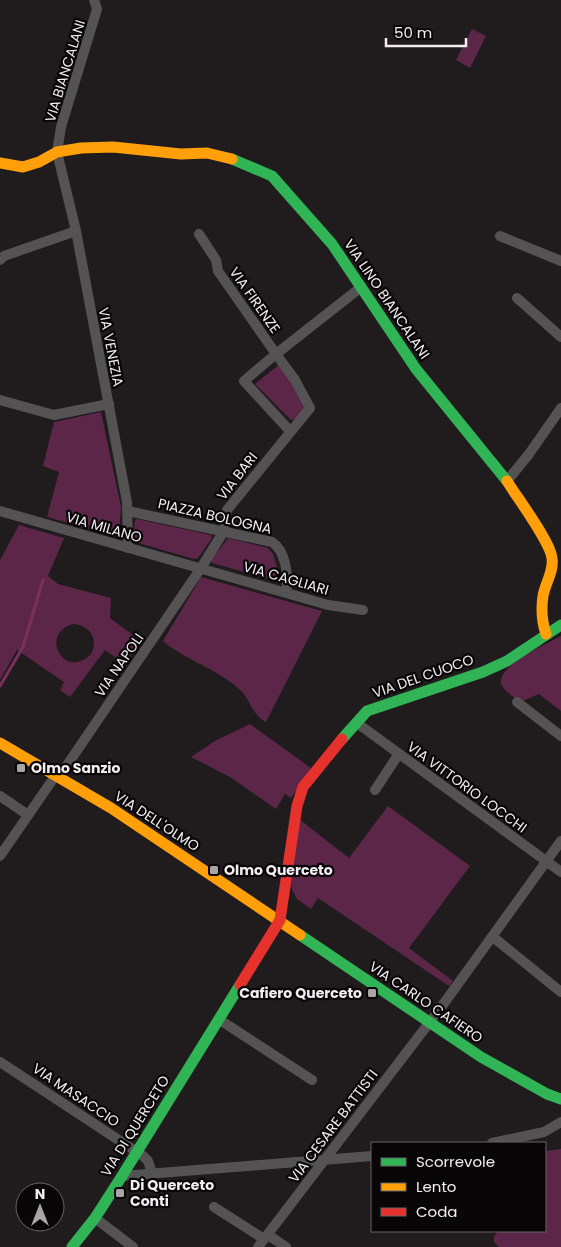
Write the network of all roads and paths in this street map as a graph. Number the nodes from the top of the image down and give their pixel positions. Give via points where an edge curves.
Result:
1 (94, 0) edge
2 (57, 152) junction
3 (0, 163) edge
4 (76, 231) junction
5 (199, 234) dead end
6 (500, 236) dead end
7 (0, 260) edge
8 (561, 261) edge
9 (360, 288) junction
10 (517, 298) dead end
11 (561, 337) edge
12 (276, 354) junction
13 (0, 400) edge
14 (109, 404) junction
15 (561, 408) edge
16 (290, 431) junction
17 (507, 481) junction
18 (0, 511) edge
19 (128, 511) junction
20 (224, 531) junction
21 (128, 548) junction
22 (201, 568) junction
23 (286, 592) junction
24 (363, 610) dead end
25 (561, 625) edge
26 (546, 634) junction
27 (517, 702) dead end
28 (357, 723) junction
29 (561, 736) edge
30 (0, 743) edge
31 (0, 752) edge
32 (14, 752) junction
33 (398, 755) junction
34 (55, 780) junction
35 (375, 790) dead end
36 (0, 796) edge
37 (28, 815) junction
38 (561, 841) edge
39 (0, 856) edge
40 (546, 862) junction
41 (561, 872) edge
42 (280, 920) junction
43 (493, 937) junction
44 (561, 992) edge
45 (220, 1020) junction
46 (430, 1022) junction
47 (0, 1062) edge
48 (312, 1080) dead end
49 (561, 1099) edge
50 (561, 1122) edge
51 (497, 1142) edge
52 (136, 1152) junction
53 (371, 1156) edge
54 (323, 1161) junction
55 (152, 1173) junction
56 (122, 1176) junction
57 (214, 1208) dead end
58 (94, 1218) junction
59 (263, 1240) edge
60 (72, 1247) edge
61 (133, 1247) edge
62 (286, 1247) edge

1 - 2 street, VIA BIANCALANI via 98,9 61,127
2 - 3 street, VIA LINO BIANCALANI via 23,167
2 - 4 street, VIA VENEZIA
2 - 9 street, VIA LINO BIANCALANI via 113,147 181,154 207,153 240,161 272,176 332,244
4 - 7 street
4 - 14 street, VIA VENEZIA
5 - 12 street, VIA FIRENZE via 216,260 218,271
6 - 8 street
9 - 12 street
9 - 17 street, VIA LINO BIANCALANI via 416,369
10 - 11 street
12 - 16 street, VIA FIRENZE via 310,408
12 - 16 street via 244,381
13 - 14 street via 54,414
14 - 19 street, VIA VENEZIA
15 - 17 street
16 - 20 street, VIA BARI via 227,510
17 - 26 street, VIA LINO BIANCALANI via 552,557 552,568 543,595 542,621
18 - 21 street, VIA MILANO
19 - 20 street, PIAZZA BOLOGNA
19 - 21 street, VIA VENEZIA
20 - 22 street, VIA BARI
20 - 23 street, PIAZZA BOLOGNA via 276,544 288,579
21 - 22 street, VIA MILANO
22 - 23 street, VIA CAGLIARI
22 - 34 street, VIA NAPOLI
23 - 24 street, VIA CAGLIARI
25 - 26 street, VIA DEL CUOCO
26 - 28 street, VIA DEL CUOCO via 483,672 379,706 367,712
27 - 29 street
28 - 33 street, VIA VITTORIO LOCCHI
28 - 42 street, VIA DEL CUOCO via 317,768 300,794
30 - 32 street, VIA DELL'OLMO
31 - 32 street, VIA DELL'OLMO
32 - 34 street, VIA DELL'OLMO
33 - 35 street
33 - 40 street, VIA VITTORIO LOCCHI
34 - 37 street, VIA NAPOLI
34 - 42 street, VIA DELL'OLMO via 111,808
36 - 37 street
37 - 39 street, VIA NAPOLI
38 - 40 street, VIA CESARE BATTISTI
40 - 41 street, VIA VITTORIO LOCCHI
40 - 43 street, VIA CESARE BATTISTI
42 - 45 street, VIA DI QUERCETO
42 - 46 street, VIA CARLO CAFIERO
43 - 44 street
43 - 46 street, VIA CESARE BATTISTI
45 - 48 street
45 - 52 street, VIA DI QUERCETO
46 - 49 street, VIA CARLO CAFIERO via 481,1057
46 - 54 street, VIA CESARE BATTISTI
47 - 52 street, VIA MASACCIO
50 - 51 street via 544,1132
52 - 55 street, VIA MASACCIO via 148,1161
52 - 56 street, VIA DI QUERCETO
53 - 54 street
54 - 55 street
54 - 59 street, VIA CESARE BATTISTI
55 - 56 street
56 - 58 street, VIA DI QUERCETO
57 - 59 street
58 - 60 street, VIA DI QUERCETO
58 - 61 street
59 - 62 street

